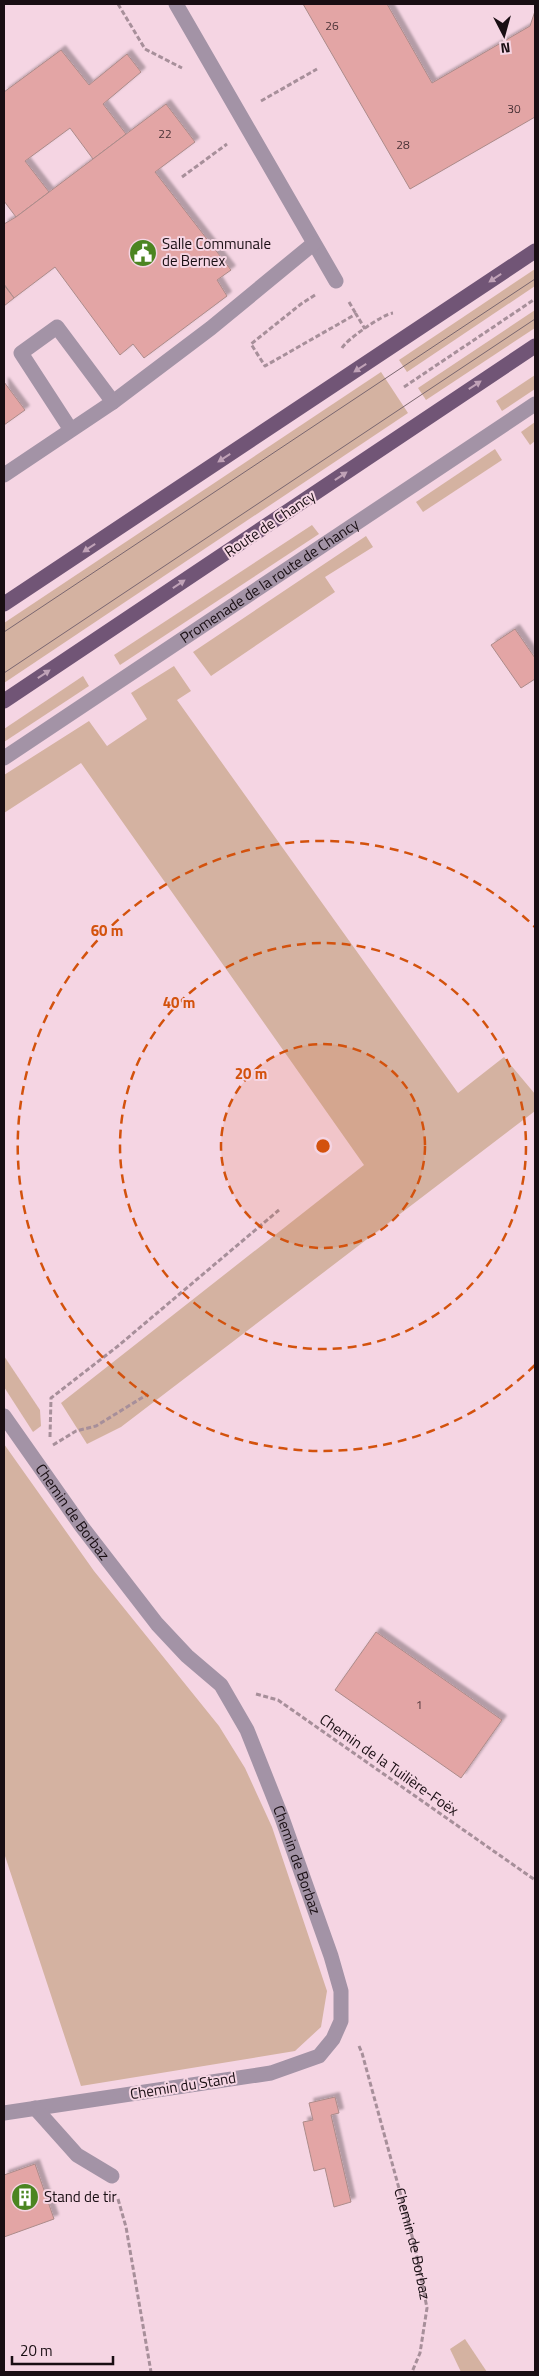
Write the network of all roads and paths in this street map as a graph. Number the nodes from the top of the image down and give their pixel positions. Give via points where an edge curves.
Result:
1 (118, 4) edge
2 (176, 4) edge
3 (317, 69) dead end
4 (188, 71) dead end
5 (241, 113) junction
6 (182, 177) dead end
7 (313, 244) junction
8 (535, 251) edge
9 (336, 282) joint
10 (535, 299) edge
11 (366, 329) dead end
12 (535, 346) edge
13 (404, 387) dead end
14 (113, 402) junction
15 (535, 404) edge
16 (71, 430) junction
17 (4, 475) edge
18 (4, 604) edge
19 (4, 701) edge
20 (4, 758) edge
21 (278, 1210) dead end
22 (148, 1394) dead end
23 (4, 1416) edge
24 (222, 1685) junction
25 (535, 1880) edge
26 (341, 2021) junction
27 (35, 2108) junction
28 (4, 2113) edge
29 (112, 2176) joint
30 (151, 2372) edge
31 (412, 2372) edge

1 - 4 path via 145,49
2 - 5 street
3 - 5 path
5 - 6 path via 225,122 235,138
5 - 7 street
7 - 9 street
7 - 14 street via 211,328
8 -> 18 main road
9 - 11 path via 300,304 252,344 265,366 356,314
10 - 13 path
19 -> 12 main road, Route de Chancy
14 - 16 street
14 - 16 street via 57,327 21,353
15 - 20 street, Promenade de la route de Chancy
16 - 17 street
21 - 22 path via 118,1346 51,1398 50,1446 76,1431 96,1426
23 - 24 street, Chemin de Borbaz via 82,1527 157,1624 187,1656
24 - 25 path, Chemin de la Tuilière-Foëx via 278,1700
24 - 26 street, Chemin de Borbaz via 247,1730 328,1947 341,1992
26 - 27 street, Chemin du Stand via 333,2040 318,2056 271,2073
26 - 31 path, Chemin de Borbaz via 354,2036 362,2054 415,2247 428,2308 420,2353
27 - 28 street, Chemin du Stand
27 - 29 street via 77,2154
29 - 30 path via 126,2227

